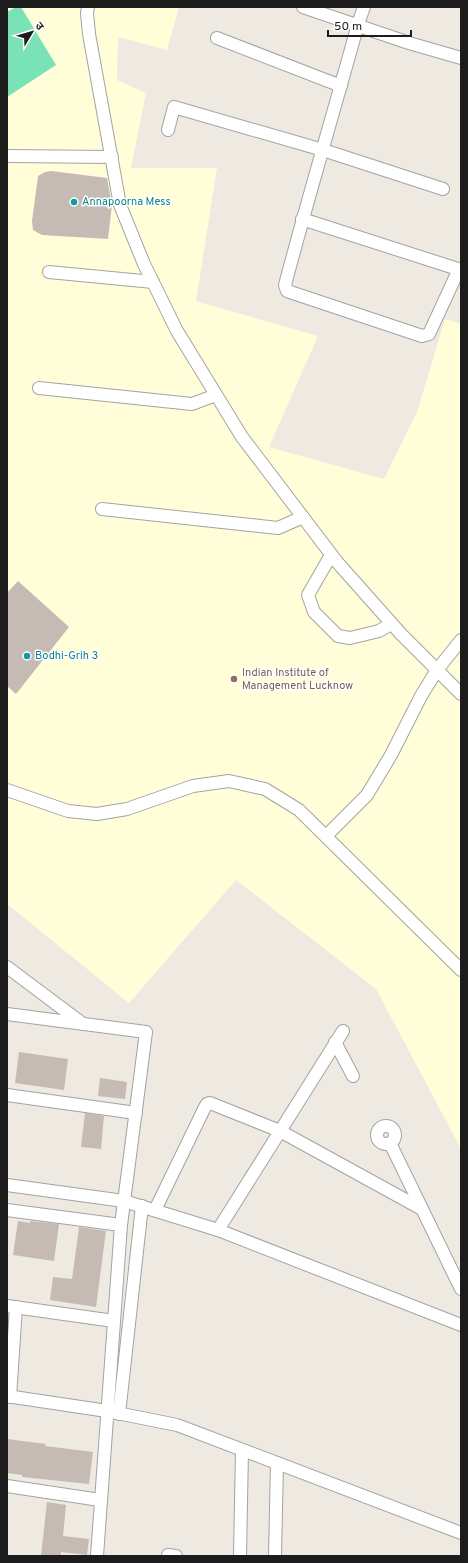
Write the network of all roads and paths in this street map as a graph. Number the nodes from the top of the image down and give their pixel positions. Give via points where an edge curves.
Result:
1 (88, 7) edge
2 (303, 7) edge
3 (364, 7) edge
4 (358, 24) junction
5 (217, 38) dead end
6 (461, 58) edge
7 (340, 86) junction
8 (168, 130) dead end
9 (323, 150) junction
10 (7, 156) edge
11 (112, 157) junction
12 (443, 189) dead end
13 (302, 219) junction
14 (460, 269) edge
15 (49, 272) dead end
16 (153, 282) junction
17 (39, 388) dead end
18 (216, 395) junction
19 (102, 509) dead end
20 (303, 517) junction
21 (331, 555) junction
22 (391, 624) junction
23 (461, 640) edge
24 (437, 670) junction
25 (461, 694) edge
26 (7, 790) edge
27 (326, 836) junction
28 (7, 967) edge
29 (461, 970) edge
30 (7, 1014) edge
31 (83, 1024) junction
32 (343, 1031) dead end
33 (335, 1042) junction
34 (353, 1076) dead end
35 (7, 1095) edge
36 (136, 1113) junction
37 (280, 1131) junction
38 (390, 1143) dead end
39 (7, 1186) edge
40 (124, 1201) junction
41 (142, 1206) junction
42 (422, 1209) junction
43 (7, 1210) edge
44 (155, 1210) junction
45 (121, 1225) junction
46 (218, 1230) junction
47 (461, 1289) edge
48 (12, 1307) edge
49 (114, 1321) junction
50 (461, 1325) edge
51 (9, 1397) edge
52 (113, 1412) junction
53 (242, 1450) junction
54 (277, 1463) junction
55 (7, 1486) edge
56 (100, 1500) junction
57 (461, 1533) edge
58 (97, 1556) edge
59 (240, 1556) edge
60 (275, 1556) edge

1 - 11 street via 86,12 89,34
2 - 4 street
3 - 4 street
4 - 6 street via 409,43
4 - 7 street
5 - 7 street
7 - 9 street
8 - 9 street via 174,107
9 - 12 street
9 - 13 street
10 - 11 street
11 - 16 street via 120,205
13 - 14 street
13 - 14 street via 285,285 287,291 422,336 429,334
15 - 16 street
16 - 18 street via 177,331
17 - 18 street via 192,404
18 - 20 street via 242,437
19 - 20 street via 278,528
20 - 21 street
21 - 22 street
21 - 22 street via 308,595 314,612 338,636 350,638 379,631
22 - 24 street
23 - 24 street
24 - 25 street
24 - 27 street via 367,795
26 - 27 street via 68,811 97,814 127,809 193,786 229,781 265,789 299,810
27 - 29 street
28 - 31 street
30 - 31 street
31 - 36 street via 146,1032
32 - 33 street
33 - 34 street
33 - 37 street
35 - 36 street
36 - 40 street
37 - 42 street
37 - 44 street via 207,1104
37 - 46 street
38 - 42 street
39 - 40 street
40 - 41 street
40 - 45 street
41 - 44 street
41 - 52 street
42 - 47 street
43 - 45 street
44 - 46 street
45 - 49 street
46 - 50 street
48 - 49 street
48 - 51 street
49 - 52 street
51 - 52 street
52 - 53 street via 176,1425
52 - 56 street
53 - 54 street
53 - 59 street
54 - 57 street
54 - 60 street
55 - 56 street
56 - 58 street

